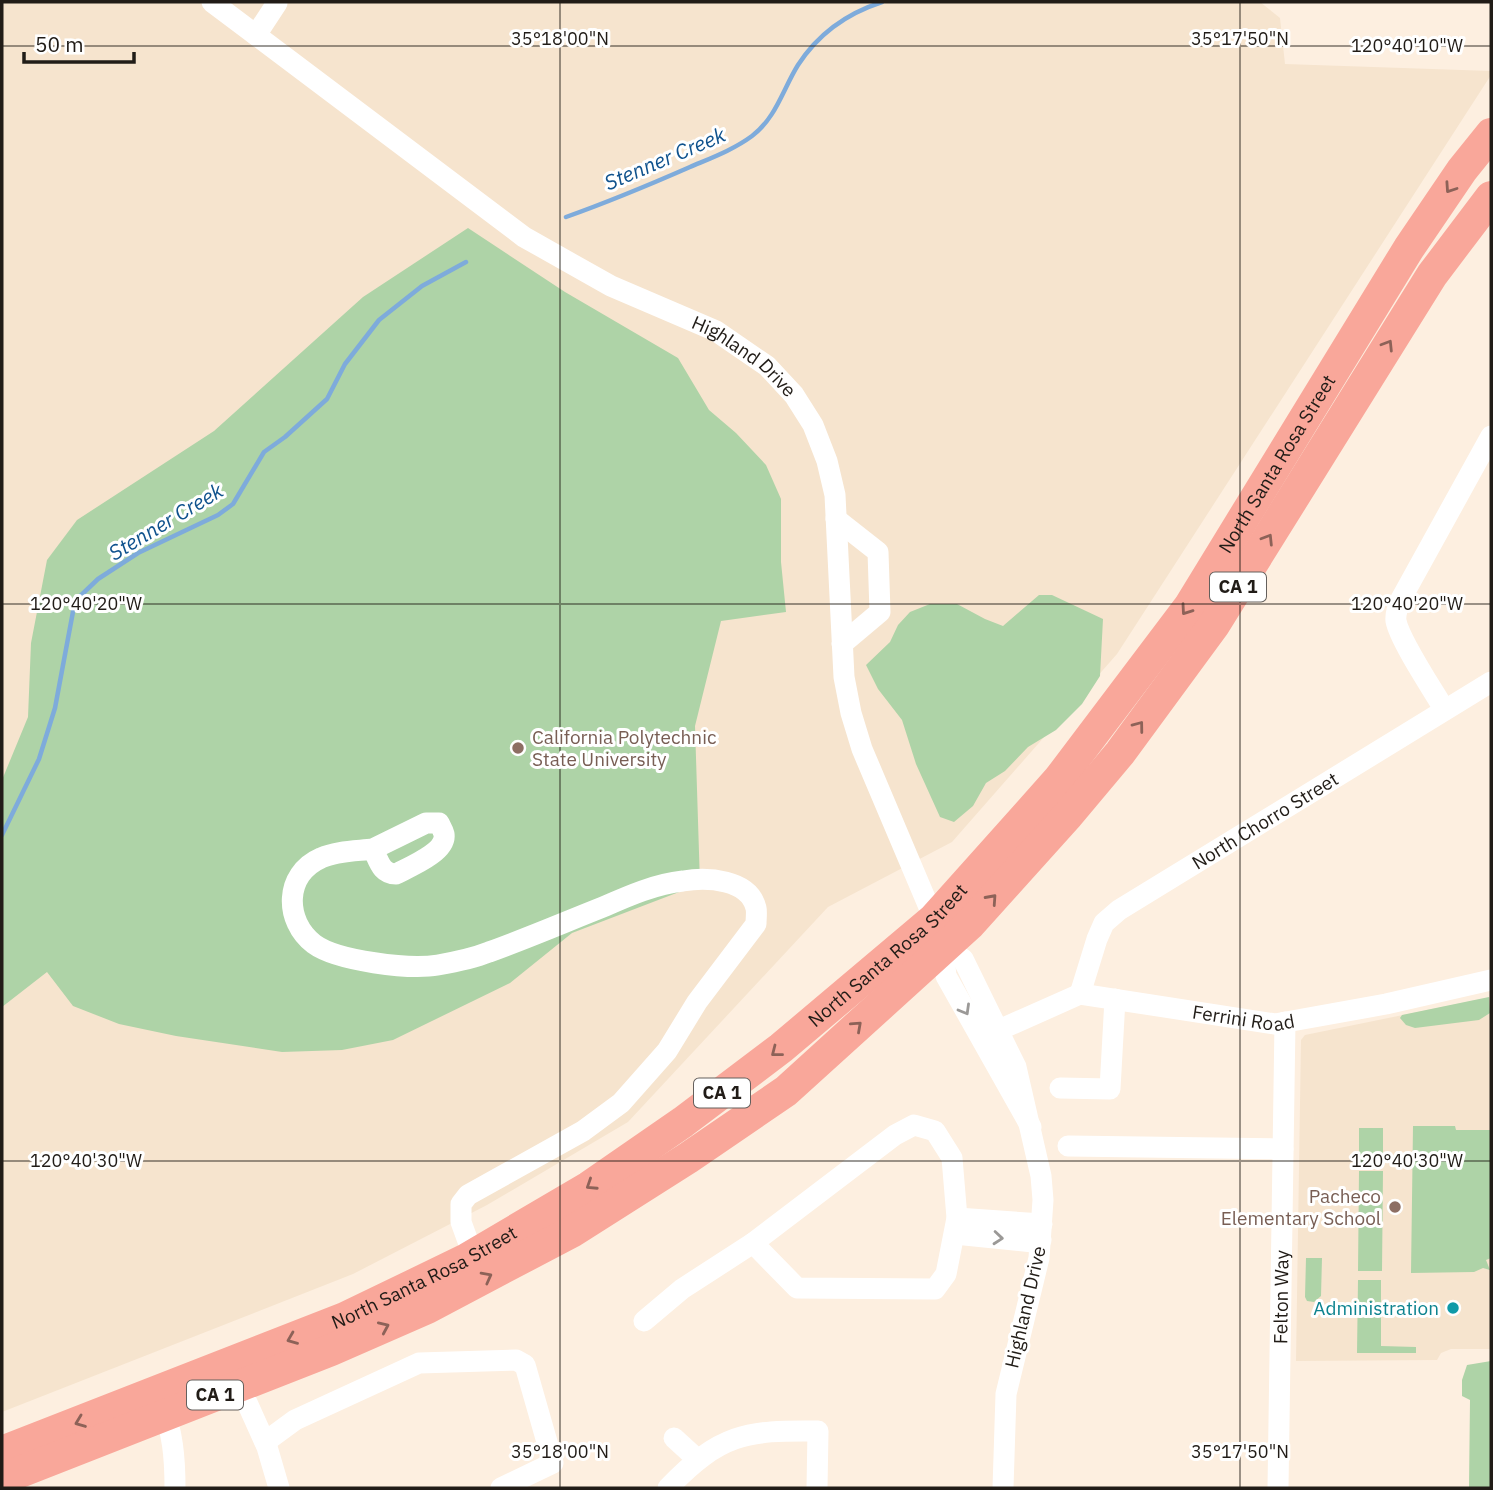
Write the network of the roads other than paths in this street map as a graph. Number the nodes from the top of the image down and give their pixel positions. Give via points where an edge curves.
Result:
1 (212, 2) edge
2 (276, 3) edge
3 (256, 35) junction
4 (1491, 134) edge
5 (1491, 197) edge
6 (1491, 436) edge
7 (836, 519) junction
8 (842, 644) junction
9 (1491, 682) edge
10 (1444, 709) junction
11 (373, 849) dead end
12 (939, 933) junction
13 (1491, 980) edge
14 (1080, 994) junction
15 (1115, 999) junction
16 (1284, 1022) junction
17 (999, 1030) junction
18 (1060, 1088) dead end
19 (1031, 1127) junction
20 (1068, 1146) dead end
21 (1283, 1149) junction
22 (956, 1226) junction
23 (1041, 1232) junction
24 (753, 1243) junction
25 (473, 1255) junction
26 (643, 1321) dead end
27 (234, 1375) junction
28 (162, 1404) junction
29 (674, 1438) dead end
30 (265, 1442) junction
31 (2, 1452) edge
32 (697, 1460) junction
33 (2, 1479) edge
34 (175, 1488) edge
35 (279, 1488) edge
36 (501, 1488) edge
37 (668, 1488) edge
38 (817, 1488) edge
39 (1003, 1488) edge
40 (1278, 1488) edge

1 - 3 street, Highland Drive
2 - 3 street
3 - 7 street, Highland Drive via 524,237 611,286 716,331 767,366 813,425 832,481
4 -> 12 highway, North Santa Rosa Street / CA 1 via 1409,248 1189,607
12 -> 5 highway, North Santa Rosa Street / CA 1 via 970,925 1119,752 1214,625 1432,275
6 - 10 street via 1397,613 1410,650
7 - 8 street, Highland Drive
7 - 8 street via 878,552 880,612
8 - 12 street, Highland Drive via 844,677 862,748
9 - 10 street, North Chorro Street
10 - 14 street, North Chorro Street via 1119,911 1104,923
11 - 25 street via 321,858 302,871 292,889 292,908 300,928 316,945 376,964 436,965 486,953 637,893 682,881 731,883 747,893 756,908 756,924 697,1002 667,1051 621,1103 583,1131 468,1195 461,1204 461,1222
12 - 17 street, Highland Drive via 963,959
12 -> 19 street, Highland Drive via 946,976
12 -> 25 highway, North Santa Rosa Street / CA 1 via 684,1122 589,1187
27 -> 12 highway, North Santa Rosa Street / CA 1 via 331,1350 427,1308 584,1224 786,1091
13 - 16 street, Ferrini Road
14 - 15 street, Ferrini Road
14 - 17 street
15 - 16 street, Ferrini Road
15 - 18 street via 1110,1089
16 - 21 street, Felton Way
17 - 19 street, Highland Drive via 1016,1067
19 - 23 street, Highland Drive via 1041,1176
20 - 21 street
21 - 40 street, Felton Way
22 - 23 street
22 - 24 street via 946,1274 935,1289 797,1288
22 - 24 street via 952,1158 935,1131 914,1125
23 - 39 street, Highland Drive via 1006,1394
24 - 26 street via 682,1289
25 -> 27 highway, North Santa Rosa Street / CA 1
27 - 28 highway, North Santa Rosa Street / CA 1
27 - 30 street
28 -> 31 highway, North Santa Rosa Street / CA 1
28 - 33 highway, North Santa Rosa Street / CA 1
28 - 34 street via 175,1457
29 - 32 street
30 - 35 street
30 - 36 street via 295,1419 419,1363 516,1360 525,1365 554,1464
32 - 37 street
32 - 38 street via 719,1444 759,1432 818,1431

